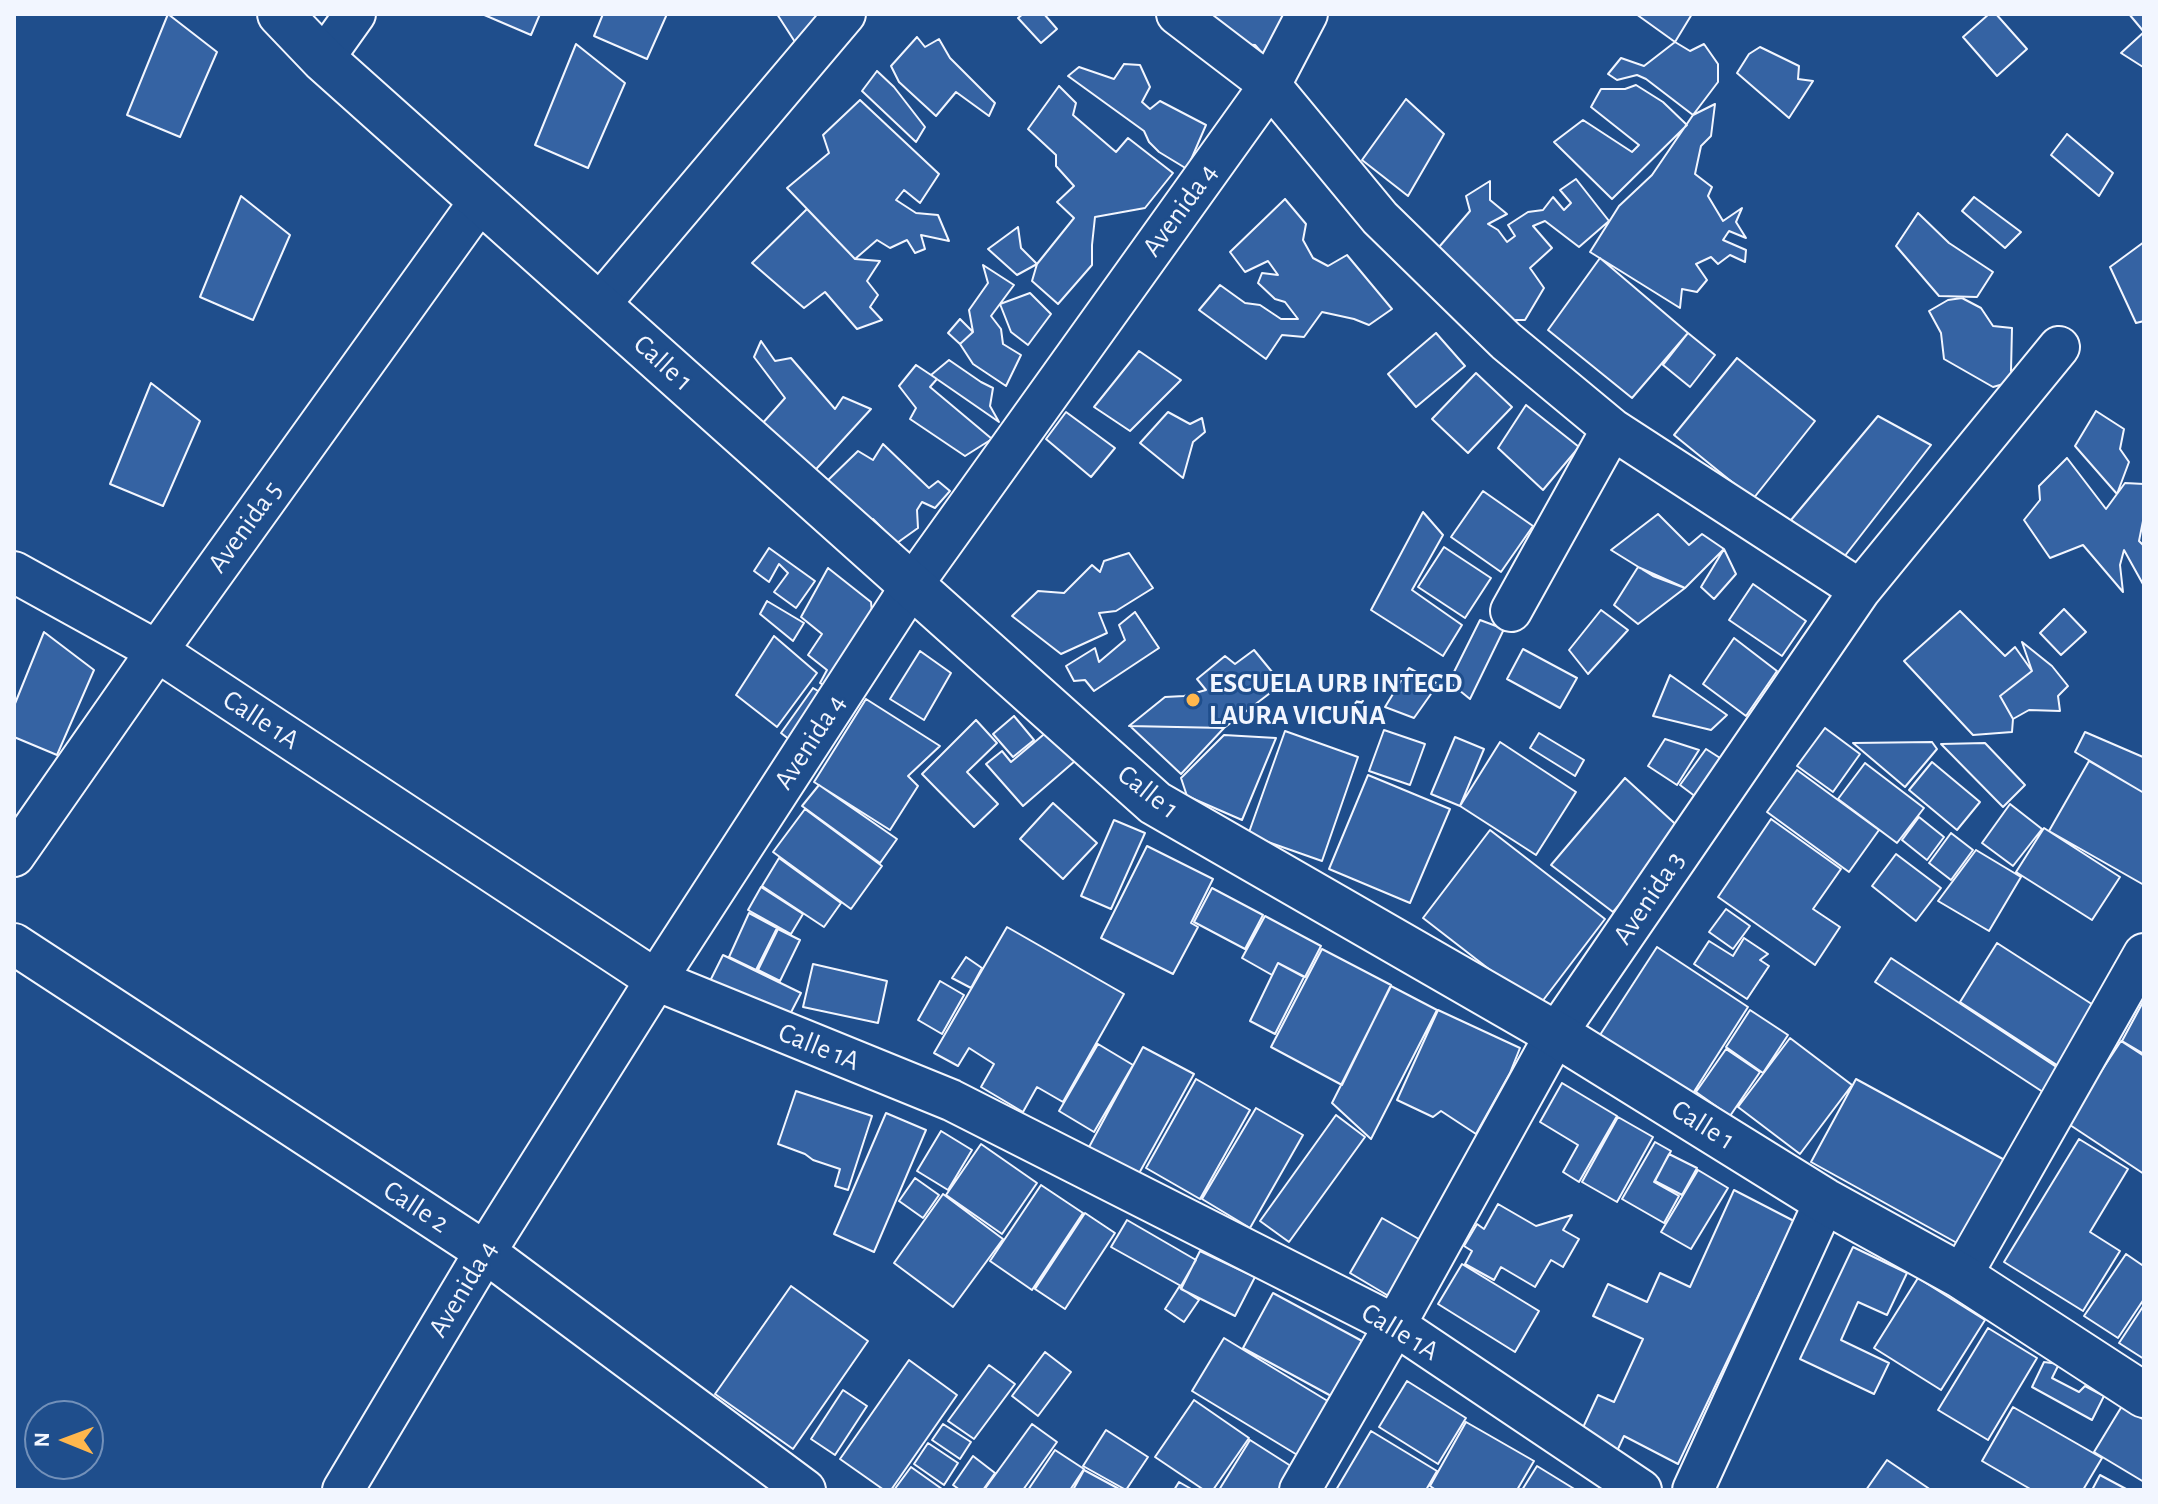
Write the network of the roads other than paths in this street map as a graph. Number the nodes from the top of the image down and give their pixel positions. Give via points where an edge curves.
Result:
1 (280, 14) edge
2 (355, 14) edge
3 (845, 14) edge
4 (1177, 14) edge
5 (1307, 14) edge
6 (323, 59) junction
7 (1270, 85) junction
8 (480, 201) junction
9 (598, 306) junction
10 (2059, 347) dead end
11 (1612, 429) junction
12 (14, 572) edge
13 (912, 585) junction
14 (1860, 590) junction
15 (1511, 611) dead end
16 (157, 651) junction
17 (14, 856) edge
18 (14, 944) edge
19 (2144, 954) edge
20 (656, 980) junction
21 (1556, 1034) junction
22 (1825, 1201) junction
23 (485, 1252) junction
24 (1961, 1276) junction
25 (1395, 1325) junction
26 (2144, 1395) edge
27 (343, 1490) edge
28 (805, 1490) edge
29 (1300, 1490) edge
30 (1641, 1490) edge
31 (1693, 1490) edge

1 - 6 street, Calle 1
2 - 6 street
3 - 9 street
4 - 7 street
5 - 7 street, Avenida 4
6 - 8 street, Calle 1
7 - 11 street via 1380,218 1506,341
7 - 13 street, Avenida 4
8 - 9 street, Calle 1
8 - 16 street, Avenida 5
9 - 13 street, Calle 1
10 - 14 street, Avenida 3
11 - 14 street
11 - 15 street
12 - 16 street, Calle 1A
13 - 20 street, Avenida 4
13 - 21 street, Calle 1 via 1155,803
14 - 21 street, Avenida 3
16 - 17 street, Avenida 5
16 - 20 street, Calle 1A
18 - 23 street, Calle 2
19 - 24 street
20 - 23 street, Avenida 4
20 - 25 street, Calle 1A via 951,1100
21 - 22 street, Calle 1
21 - 25 street, Avenida 3
22 - 24 street, Calle 1
22 - 31 street
23 - 27 street, Avenida 4
23 - 28 street, Calle 2
24 - 26 street, Calle 1
25 - 29 street, Avenida 3
25 - 30 street, Calle 1A

